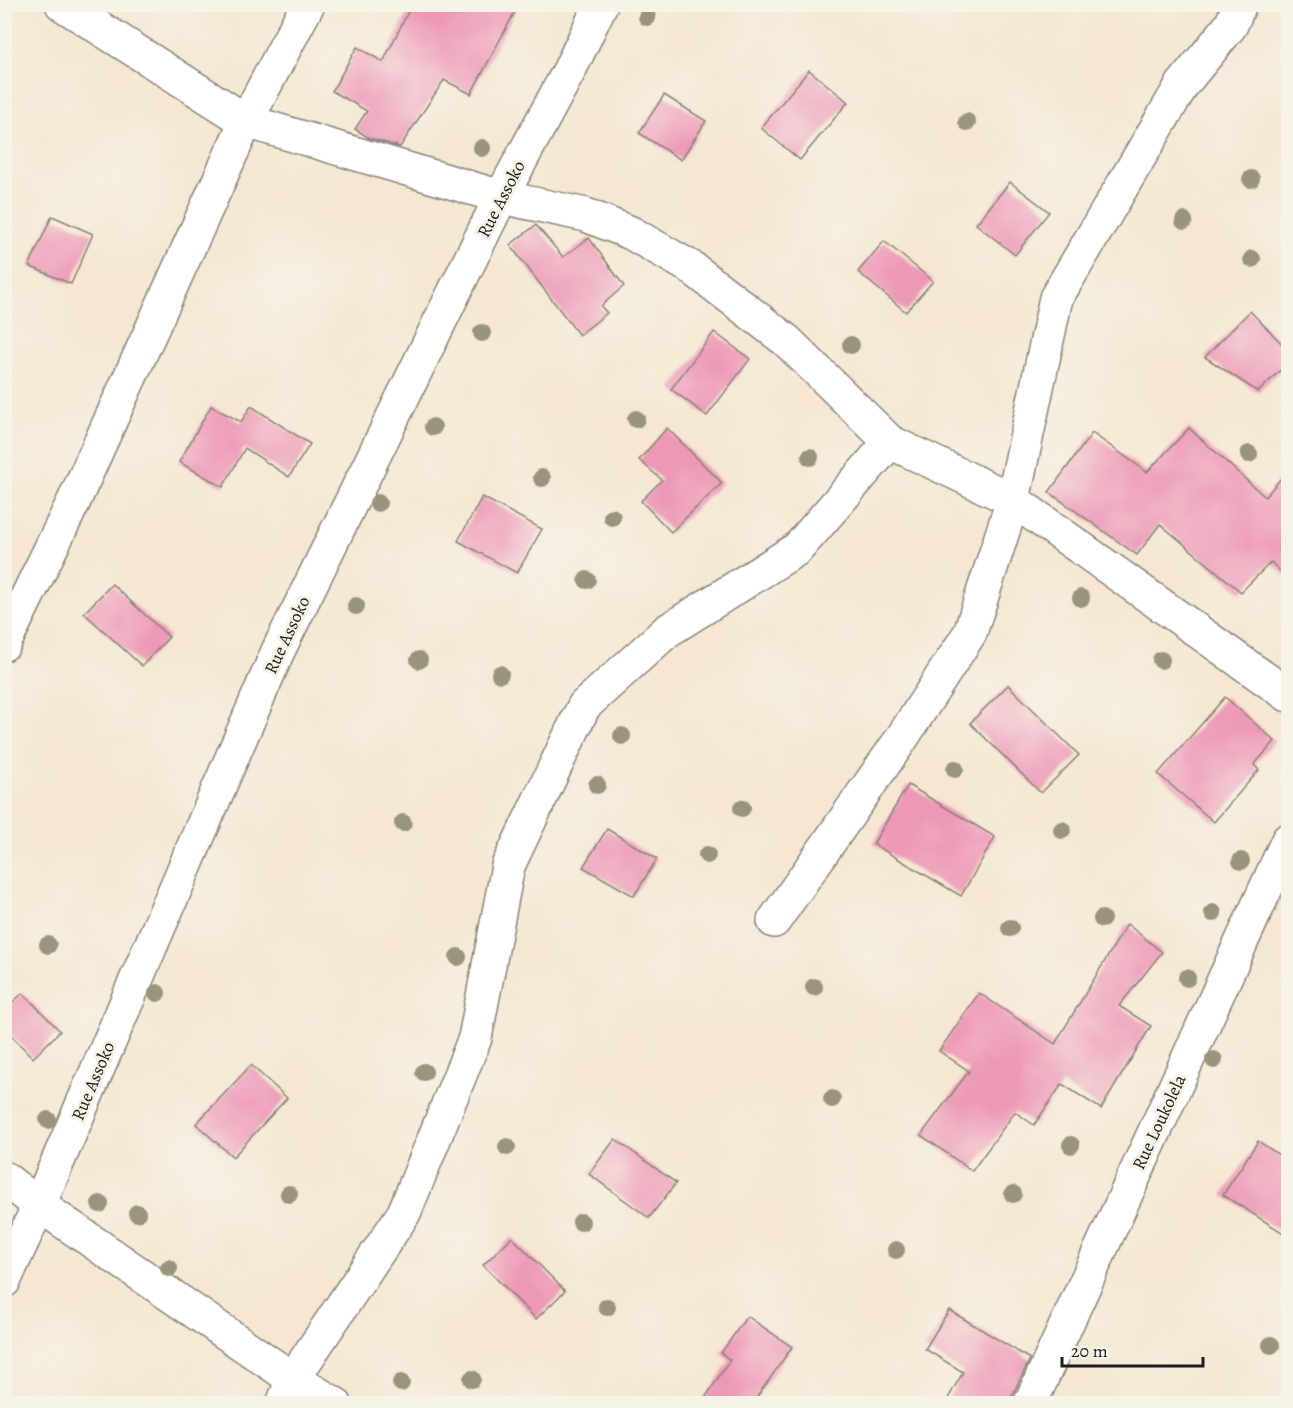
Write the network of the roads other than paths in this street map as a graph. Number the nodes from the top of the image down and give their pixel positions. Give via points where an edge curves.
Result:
1 (62, 4) edge
2 (308, 4) edge
3 (601, 4) edge
4 (1240, 4) edge
5 (246, 121) junction
6 (501, 197) junction
7 (890, 442) junction
8 (1013, 500) junction
9 (4, 644) edge
10 (1288, 695) edge
11 (1288, 840) edge
12 (774, 921) dead end
13 (4, 1178) edge
14 (39, 1205) junction
15 (4, 1281) edge
16 (288, 1391) edge
17 (335, 1404) edge
18 (1030, 1404) edge

1 - 5 street
2 - 5 street
3 - 6 street, Rue Assoko
4 - 8 street via 1231,25 1182,85 1056,298
5 - 6 street
5 - 9 street via 73,503
6 - 7 street via 586,215 631,233 692,268 787,341
6 - 14 street, Rue Assoko via 278,651
7 - 8 street
7 - 16 street via 797,549 667,631 584,706 508,866 475,1038 404,1213
8 - 10 street
8 - 12 street via 969,633 900,741
11 - 18 street, Rue Loukolela
13 - 14 street
14 - 15 street, Rue Assoko
14 - 16 street
16 - 17 street

